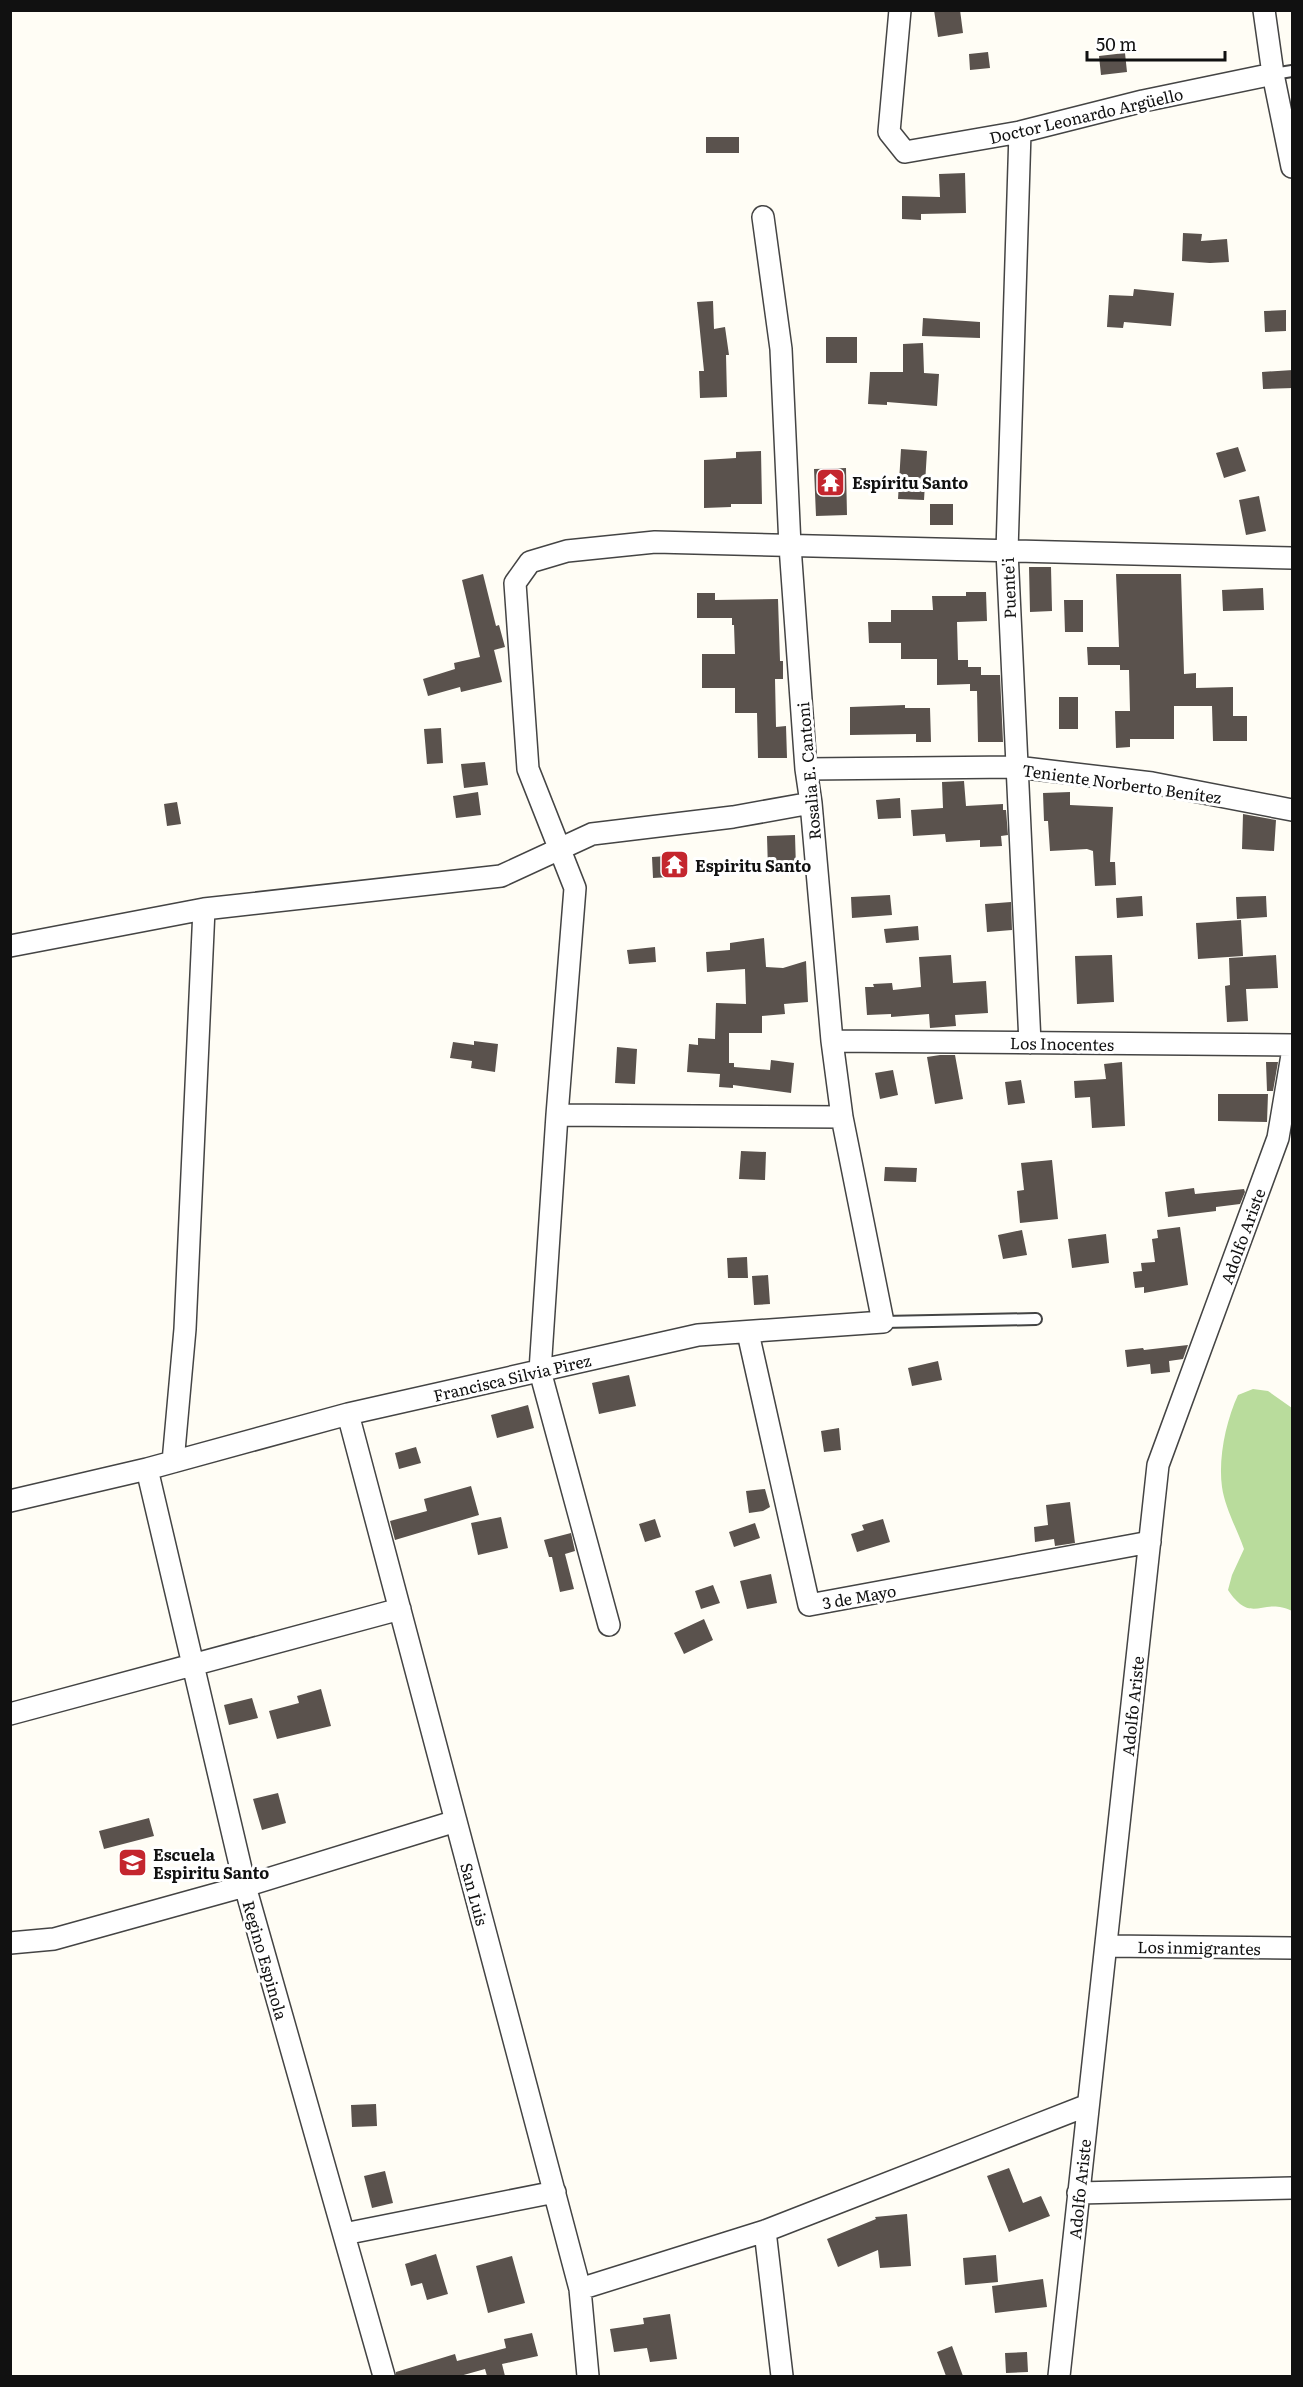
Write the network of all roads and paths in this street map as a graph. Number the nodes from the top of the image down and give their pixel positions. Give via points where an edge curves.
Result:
1 (900, 10) edge
2 (1264, 10) edge
3 (1283, 73) edge
4 (1020, 132) junction
5 (1293, 167) edge
6 (763, 217) dead end
7 (790, 546) junction
8 (1007, 551) junction
9 (1293, 558) edge
10 (1016, 767) junction
11 (806, 769) junction
12 (811, 802) junction
13 (1293, 810) edge
14 (560, 849) junction
15 (204, 909) junction
16 (10, 946) edge
17 (832, 1041) junction
18 (1030, 1043) junction
19 (1293, 1045) edge
20 (1293, 1055) edge
21 (556, 1114) junction
22 (842, 1117) junction
23 (1036, 1318) dead end
24 (883, 1322) junction
25 (748, 1333) junction
26 (540, 1371) junction
27 (348, 1414) junction
28 (173, 1462) junction
29 (147, 1469) junction
30 (10, 1501) edge
31 (1149, 1542) junction
32 (400, 1610) junction
33 (609, 1625) dead end
34 (193, 1665) junction
35 (10, 1714) edge
36 (456, 1821) junction
37 (245, 1886) junction
38 (10, 1943) edge
39 (1106, 1946) junction
40 (1293, 1948) edge
41 (1088, 2105) junction
42 (1293, 2188) edge
43 (555, 2192) junction
44 (1078, 2193) junction
45 (765, 2232) junction
46 (344, 2234) junction
47 (580, 2289) junction
48 (384, 2376) edge
49 (588, 2376) edge
50 (782, 2376) edge
51 (1059, 2376) edge

1 - 4 street, Doctor Leonardo Argüello via 889,132 905,152
2 - 3 street
3 - 4 street, Doctor Leonardo Argüello via 1143,101
3 - 5 street
4 - 8 street, Puente'i
6 - 7 street, Rosalia E. Cantoni via 781,350
7 - 8 street
7 - 11 street, Rosalia E. Cantoni
7 - 14 street via 655,542 567,551 530,562 516,583 528,769
8 - 9 street
8 - 10 street, Puente'i
10 - 11 street, Teniente Norberto Benítez
10 - 13 street, Teniente Norberto Benítez via 1152,783
10 - 18 street, Puente'i
11 - 12 street, Rosalia E. Cantoni
12 - 14 street via 733,817 592,834
12 - 17 street, Rosalia E. Cantoni
14 - 15 street via 501,876
14 - 21 street via 575,888
15 - 16 street
15 - 28 street via 185,1329
17 - 18 street, Los Inocentes
17 - 22 street, Rosalia E. Cantoni
18 - 19 street, Los Inocentes
20 - 31 street, Adolfo Ariste via 1278,1138 1158,1465
21 - 22 street
21 - 26 street
22 - 24 street, Rosalia E. Cantoni
23 - 24 lane
24 - 25 street, Francisca Silvia Pirez
25 - 26 street, Francisca Silvia Pirez via 698,1335
25 - 31 street, 3 de Mayo via 809,1605
26 - 27 street, Francisca Silvia Pirez
26 - 33 street
27 - 28 street, Francisca Silvia Pirez
27 - 32 street, San Luis
28 - 29 street, Francisca Silvia Pirez
29 - 30 street, Francisca Silvia Pirez
29 - 34 street, Regino Espinola
31 - 39 street, Adolfo Ariste
32 - 34 street
32 - 36 street, San Luis
34 - 35 street
34 - 37 street, Regino Espinola
36 - 37 street
36 - 43 street, San Luis
37 - 38 street via 54,1939
37 - 46 street, Regino Espinola
39 - 40 street, Los inmigrantes
39 - 41 street, Adolfo Ariste
41 - 44 street, Adolfo Ariste
41 - 45 street
42 - 44 street
43 - 46 street
43 - 47 street, San Luis
44 - 51 street, Adolfo Ariste
45 - 47 street
45 - 50 street
46 - 48 street, Regino Espinola
47 - 49 street, San Luis

